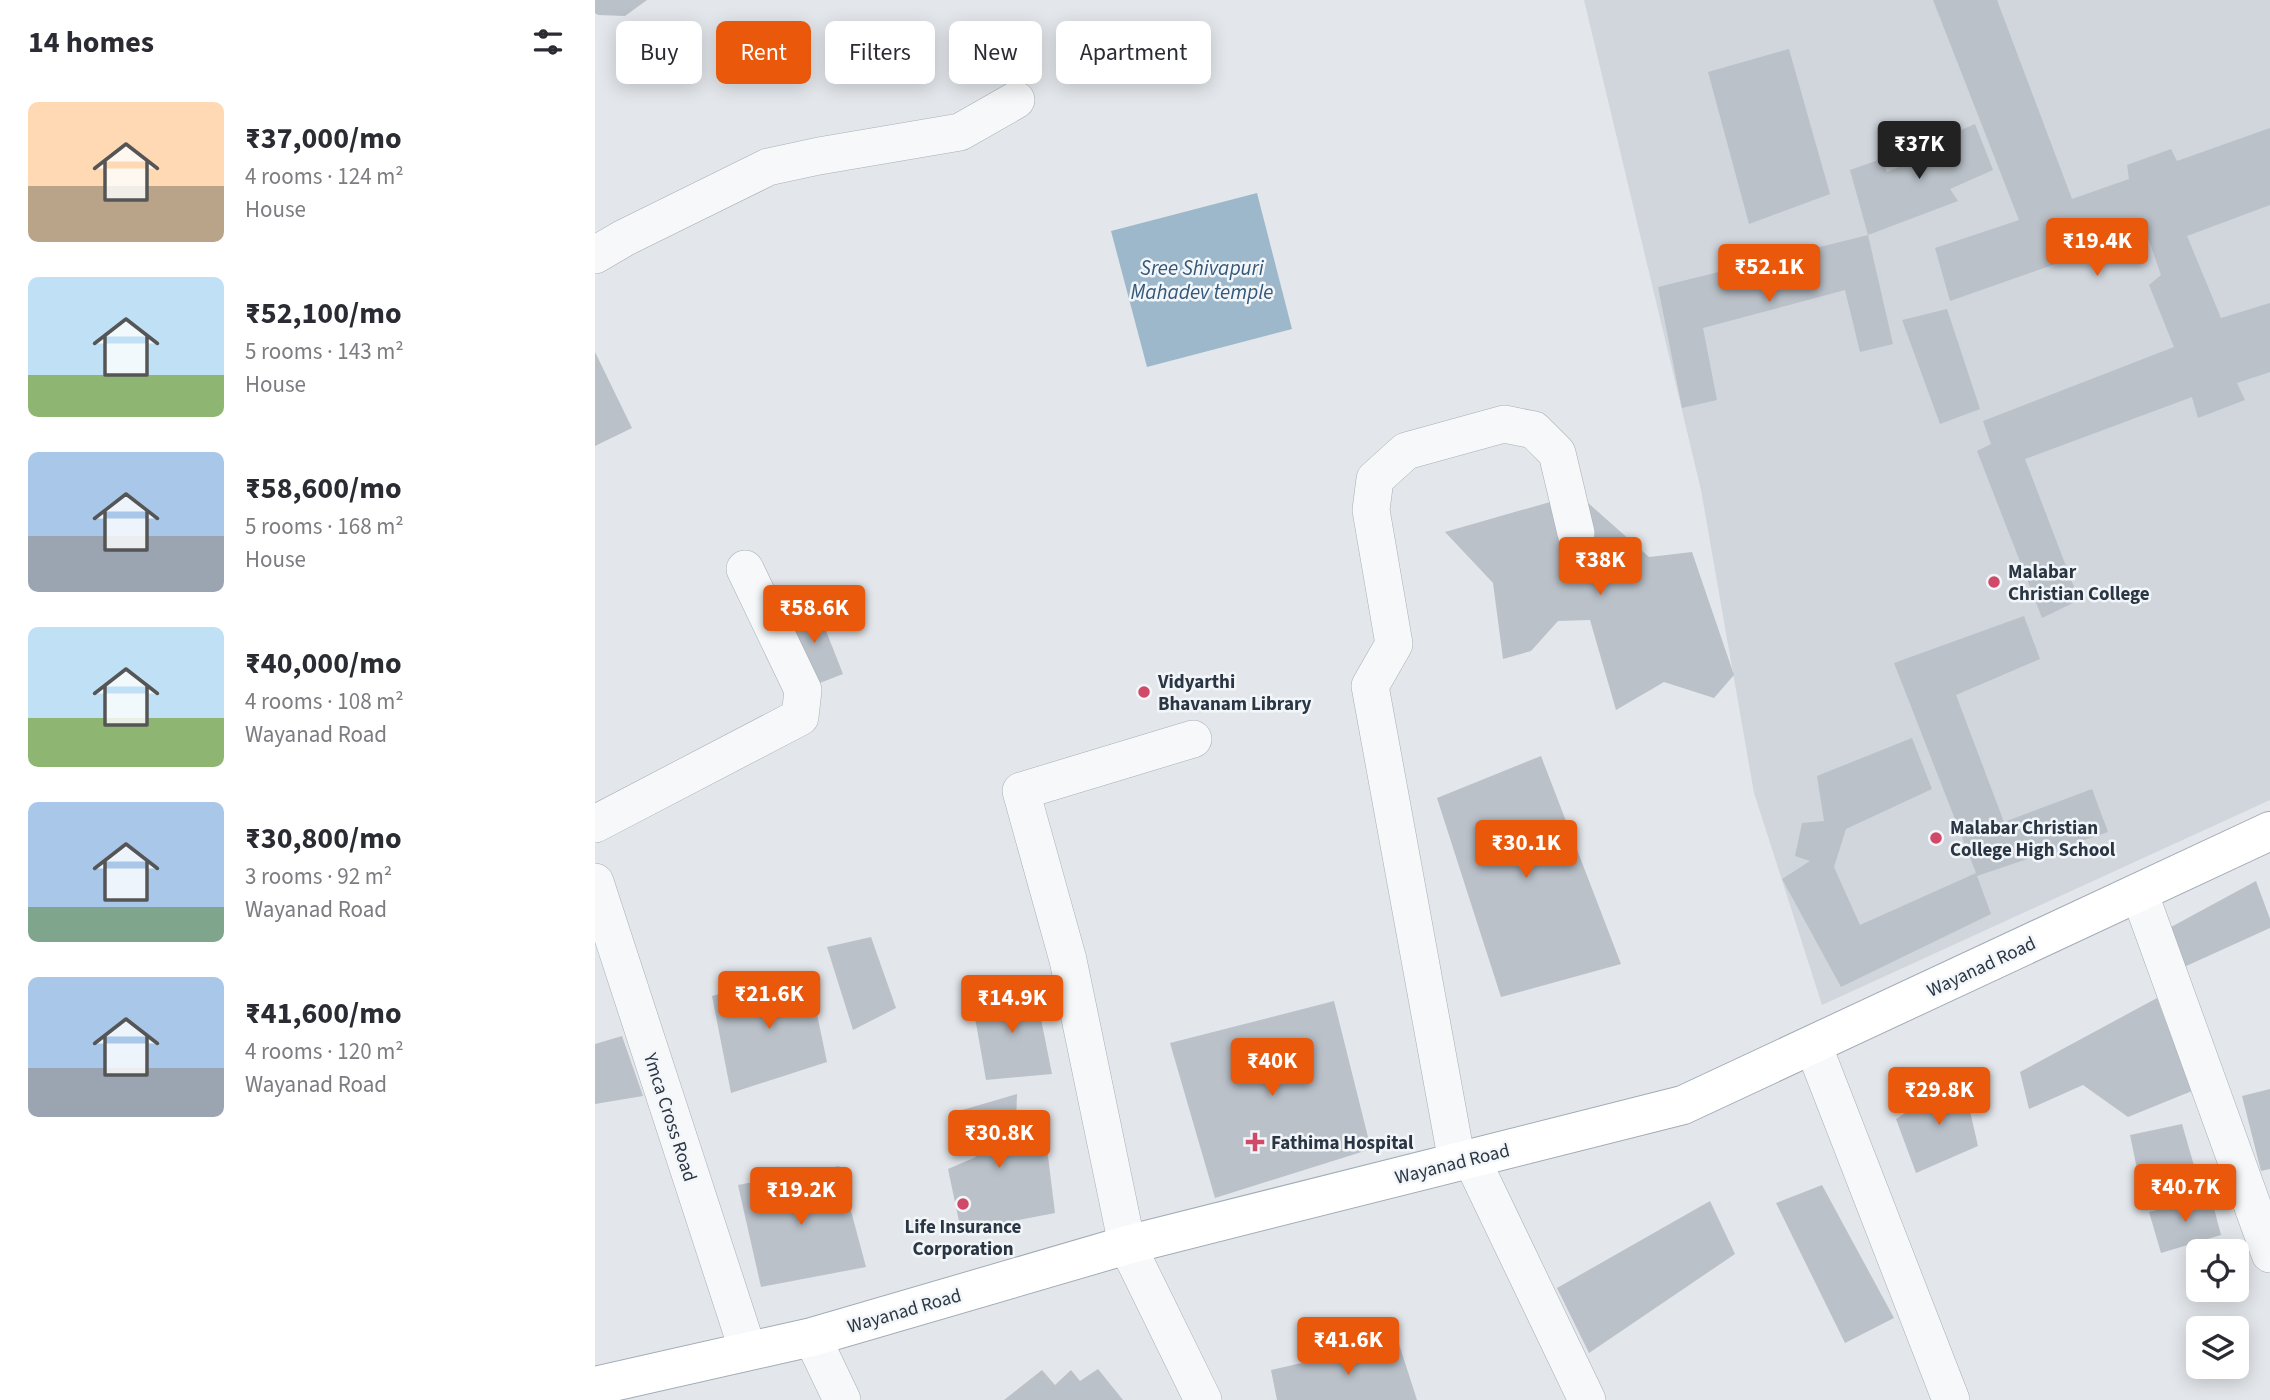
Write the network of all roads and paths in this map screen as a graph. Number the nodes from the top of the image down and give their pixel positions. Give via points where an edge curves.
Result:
1 (1016, 100) dead end
2 (595, 255) edge
3 (1576, 533) dead end
4 (745, 569) dead end
5 (1193, 739) dead end
6 (595, 824) edge
7 (2270, 831) edge
8 (595, 882) edge
9 (2139, 892) junction
10 (1812, 1045) junction
11 (1464, 1160) junction
12 (1127, 1245) junction
13 (2270, 1254) edge
14 (812, 1337) junction
15 (748, 1351) junction
16 (595, 1387) edge
17 (842, 1400) edge
18 (1203, 1400) edge
19 (1587, 1400) edge
20 (1951, 1400) edge

1 - 2 street via 960,132 768,167
3 - 11 street via 1557,453 1534,430 1504,424 1406,452 1375,479 1371,510 1394,644 1370,686
4 - 6 street via 803,690 800,717
5 - 12 street via 1021,791 1068,960
7 - 9 main road, Wayanad Road
8 - 15 street, Ymca Cross Road
9 - 10 main road, Wayanad Road
9 - 13 street
10 - 11 main road, Wayanad Road via 1683,1105
10 - 20 street
11 - 12 main road, Wayanad Road
11 - 19 street
12 - 14 main road, Wayanad Road
12 - 18 street
14 - 15 main road, Wayanad Road
14 - 17 street
15 - 16 main road, Wayanad Road

